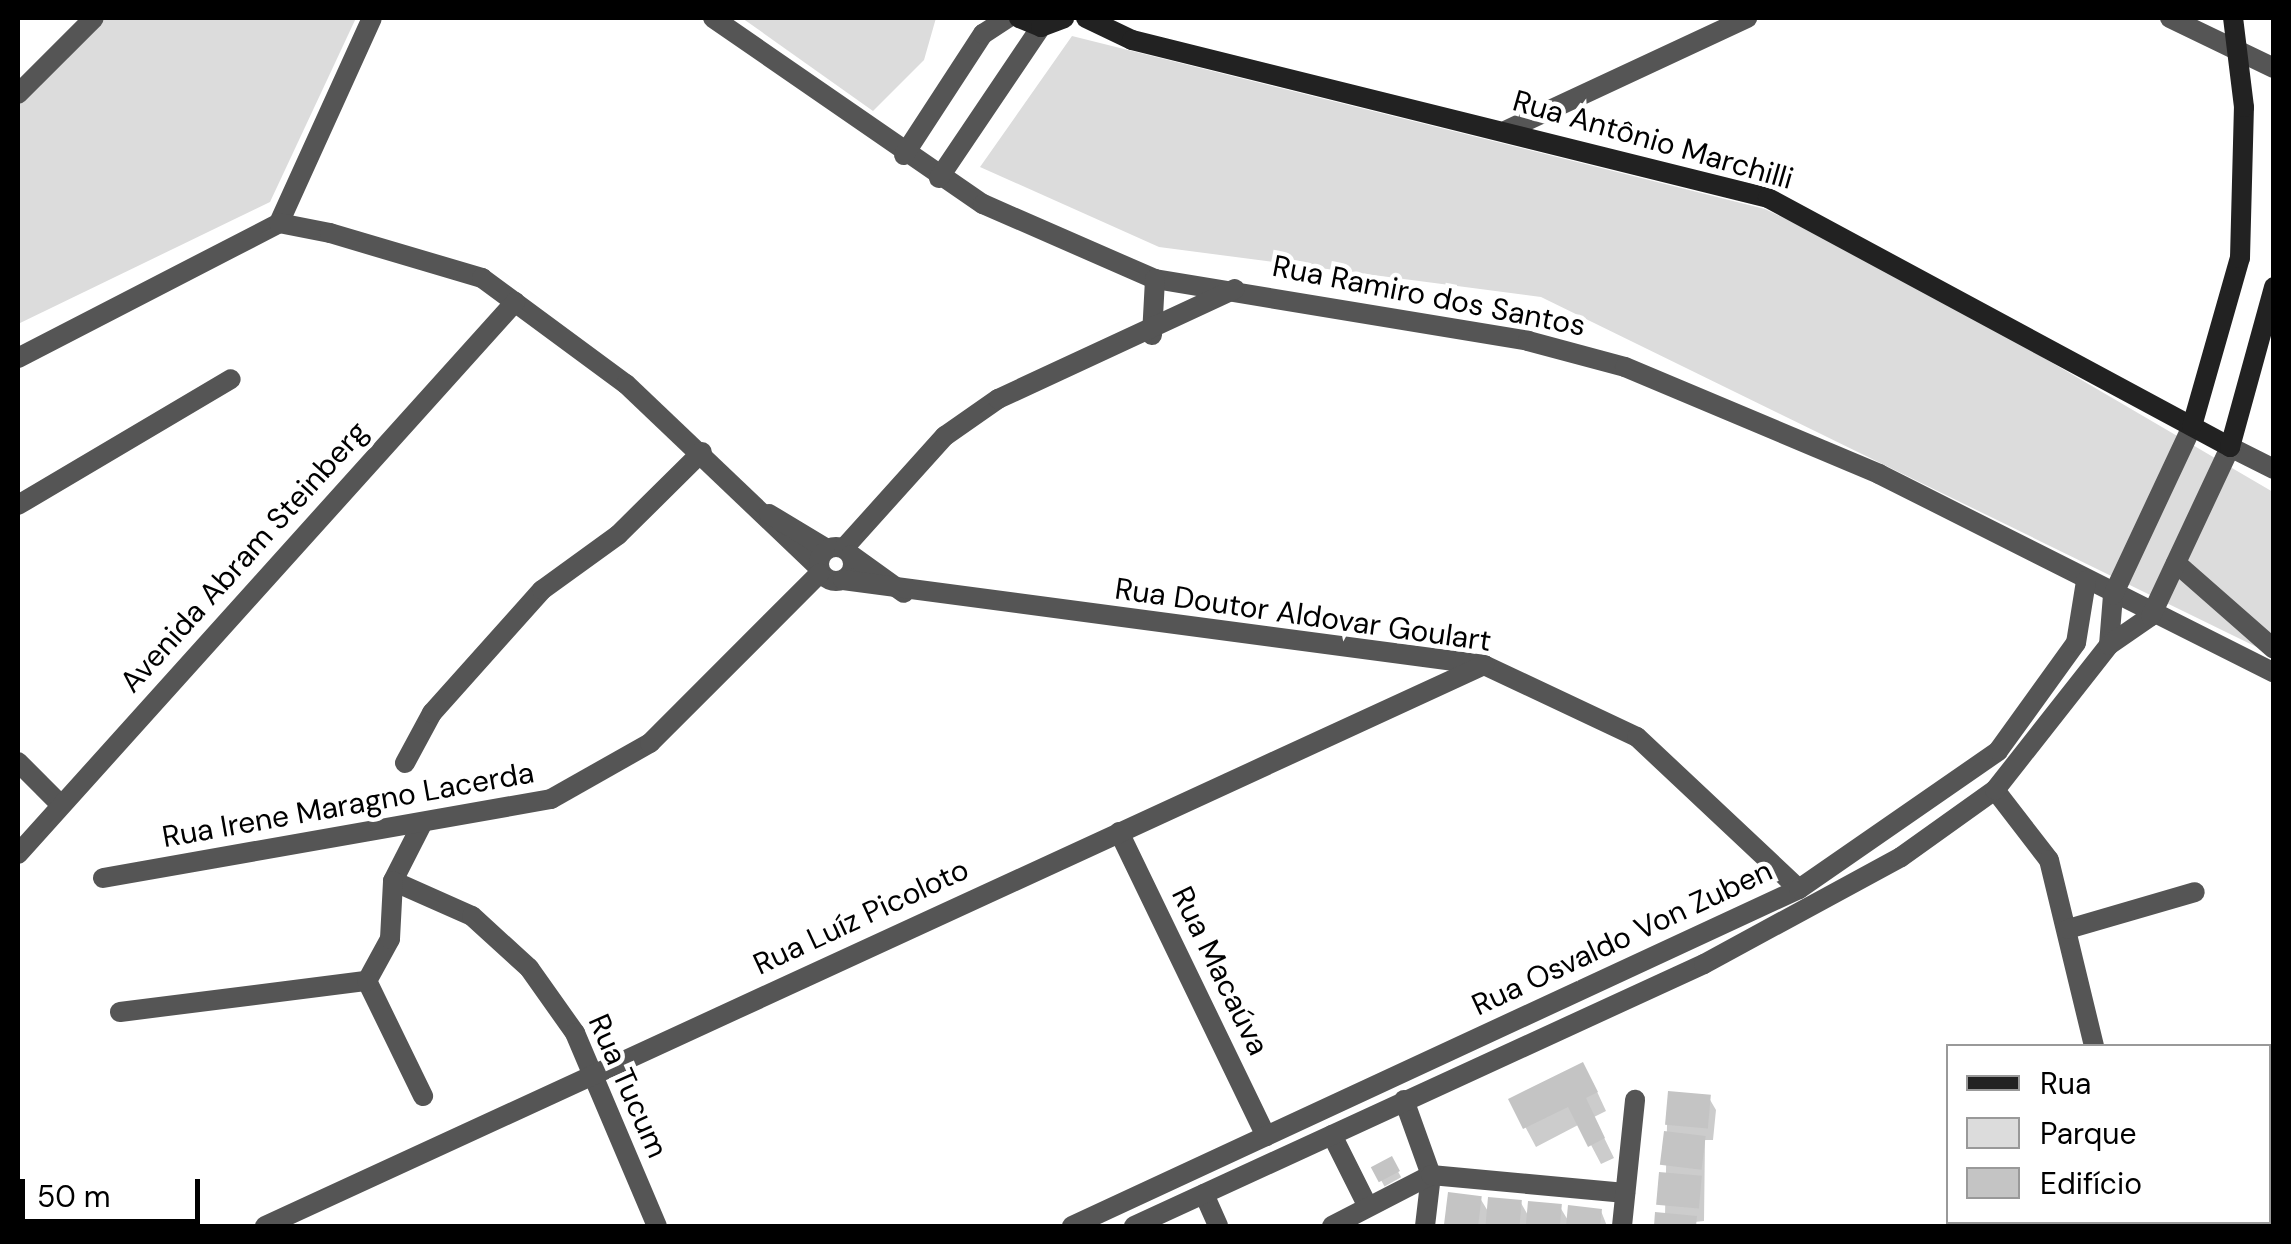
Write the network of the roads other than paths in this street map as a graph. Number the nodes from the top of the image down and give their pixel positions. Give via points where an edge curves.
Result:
1 (94, 18) edge
2 (372, 18) edge
3 (713, 18) edge
4 (990, 18) edge
5 (1008, 18) edge
6 (1019, 18) edge
7 (1064, 18) edge
8 (1086, 18) edge
9 (1747, 18) edge
10 (2170, 18) edge
11 (2233, 18) edge
12 (1041, 27) junction
13 (2237, 54) junction
14 (2274, 68) edge
15 (18, 94) edge
16 (1508, 130) junction
17 (899, 152) junction
18 (940, 178) junction
19 (279, 223) junction
20 (1155, 280) junction
21 (2274, 287) edge
22 (1234, 290) junction
23 (515, 302) junction
24 (1152, 335) junction
25 (18, 358) edge
26 (230, 379) dead end
27 (2192, 426) junction
28 (2230, 447) junction
29 (702, 452) junction
30 (2274, 470) edge
31 (18, 506) edge
32 (832, 558) junction
33 (2176, 563) junction
34 (2086, 581) junction
35 (904, 593) junction
36 (2113, 595) junction
37 (2151, 616) junction
38 (2109, 645) junction
39 (2274, 649) edge
40 (1484, 664) junction
41 (2274, 673) edge
42 (18, 762) edge
43 (405, 763) dead end
44 (1995, 790) junction
45 (60, 804) junction
46 (422, 824) junction
47 (1119, 832) junction
48 (18, 854) edge
49 (103, 878) dead end
50 (392, 881) junction
51 (1799, 889) junction
52 (2195, 892) dead end
53 (2068, 929) junction
54 (366, 980) junction
55 (120, 1012) dead end
56 (2094, 1044) edge
57 (591, 1073) junction
58 (422, 1096) dead end
59 (1404, 1100) junction
60 (1636, 1100) dead end
61 (1332, 1134) junction
62 (1266, 1136) junction
63 (1431, 1176) junction
64 (1625, 1193) junction
65 (1204, 1194) junction
66 (1368, 1207) junction
67 (264, 1226) edge
68 (657, 1226) edge
69 (1072, 1226) edge
70 (1134, 1226) edge
71 (1218, 1226) edge
72 (1332, 1226) edge
73 (1425, 1226) edge
74 (1622, 1226) edge

1 - 15 street
2 - 19 street
3 - 17 street, Rua Ramiro dos Santos
4 - 17 street
5 - 17 street via 984,34
6 - 12 street
7 - 12 street
8 - 16 street, Rua Antônio Marchilli via 1132,40
9 - 16 street
10 - 13 street
11 - 13 street
12 - 18 street
13 - 14 street
13 - 27 street via 2240,258
16 - 27 street, Rua Antônio Marchilli via 1768,198
17 - 18 street, Rua Ramiro dos Santos
18 - 20 street, Rua Ramiro dos Santos
19 - 23 street, Rua Doutor Aldovar Goulart via 482,278
19 - 25 street
20 - 22 street, Rua Ramiro dos Santos
20 - 24 street
21 - 28 street
22 - 24 street, Rua Irene Maragno Lacerda
22 - 34 street, Rua Ramiro dos Santos via 1528,340 1624,367 1738,408
23 - 29 street, Rua Doutor Aldovar Goulart
23 - 45 street, Avenida Abram Steinberg
24 - 32 street, Rua Irene Maragno Lacerda via 998,399 958,426
26 - 31 street
27 - 28 street, Rua Antônio Marchilli
27 - 36 street
28 - 30 street, Rua Antônio Marchilli
28 - 33 street
29 - 32 street, Rua Doutor Aldovar Goulart via 768,514
29 - 43 street via 618,535 542,590 432,713
32 - 35 street, Rua Doutor Aldovar Goulart
32 - 35 street, Rua Doutor Aldovar Goulart via 843,580
32 - 46 street, Rua Irene Maragno Lacerda via 650,743 551,799
33 - 37 street
33 - 39 street
34 - 36 street, Rua Ramiro dos Santos
34 - 51 street, Rua Osvaldo Von Zuben via 2076,642 1998,751
35 - 40 street, Rua Doutor Aldovar Goulart
36 - 37 street, Rua Ramiro dos Santos
36 - 38 street
37 - 38 street, Rua Osvaldo Von Zuben
37 - 41 street, Rua Ramiro dos Santos
38 - 44 street, Rua Osvaldo Von Zuben
40 - 47 street, Rua Luíz Picoloto
40 - 51 street, Rua Doutor Aldovar Goulart via 1637,736
42 - 45 street
44 - 53 street via 2039,837
44 - 59 street, Rua Osvaldo Von Zuben via 1822,906
45 - 48 street, Avenida Abram Steinberg
46 - 49 street, Rua Irene Maragno Lacerda
46 - 50 street
47 - 57 street, Rua Luíz Picoloto
47 - 62 street, Rua Macaúva
50 - 54 street via 390,938
50 - 57 street, Rua Tucum via 472,916 529,968
51 - 62 street, Rua Osvaldo Von Zuben
52 - 53 street
53 - 56 street
54 - 55 street
54 - 58 street
57 - 67 street, Rua Luíz Picoloto
57 - 68 street, Rua Tucum
59 - 61 street, Rua Osvaldo Von Zuben
59 - 63 street
60 - 64 street
61 - 65 street, Rua Osvaldo Von Zuben
61 - 66 street
62 - 69 street, Rua Osvaldo Von Zuben
63 - 64 street
63 - 66 street
63 - 73 street
64 - 74 street
65 - 70 street, Rua Osvaldo Von Zuben
65 - 71 street
66 - 72 street

